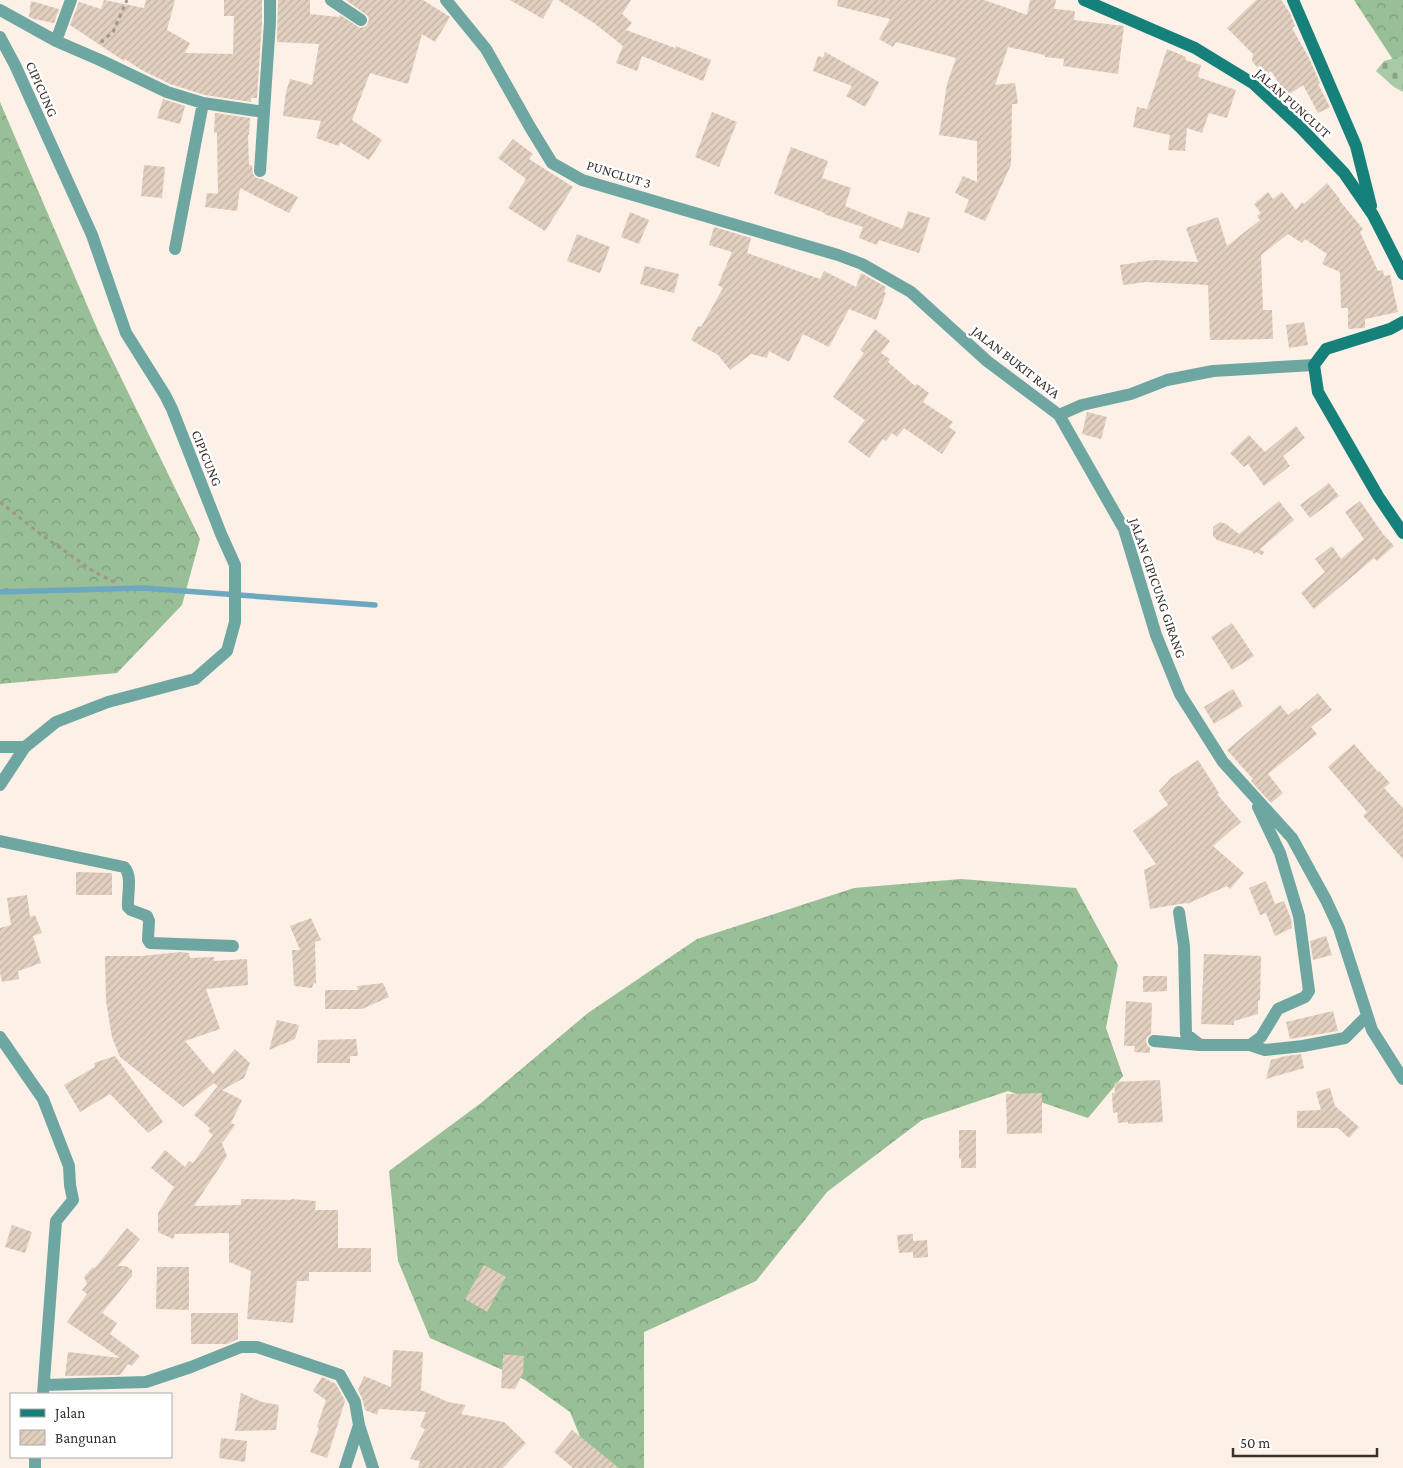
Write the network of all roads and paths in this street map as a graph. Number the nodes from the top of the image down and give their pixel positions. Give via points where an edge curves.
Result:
1 (71, 0) edge
2 (127, 0) edge
3 (270, 0) edge
4 (331, 0) edge
5 (446, 0) edge
6 (1084, 0) edge
7 (1293, 0) edge
8 (0, 10) edge
9 (361, 20) dead end
10 (113, 32) dead end
11 (0, 37) edge
12 (56, 41) junction
13 (203, 103) junction
14 (264, 112) junction
15 (260, 171) dead end
16 (1373, 215) junction
17 (175, 249) dead end
18 (838, 255) joint
19 (1403, 274) edge
20 (1403, 322) edge
21 (1314, 365) junction
22 (1059, 414) junction
23 (0, 502) edge
24 (1403, 533) edge
25 (115, 582) dead end
26 (0, 747) edge
27 (25, 747) junction
28 (0, 785) edge
29 (1251, 793) junction
30 (0, 841) edge
31 (1179, 912) dead end
32 (233, 946) dead end
33 (1367, 1016) junction
34 (0, 1038) edge
35 (1154, 1041) dead end
36 (1250, 1044) junction
37 (1200, 1045) junction
38 (1403, 1079) edge
39 (44, 1390) edge
40 (359, 1425) junction
41 (344, 1468) edge
42 (373, 1468) edge

1 - 12 street
2 - 10 path
3 - 14 street
4 - 9 street
5 - 18 street, PUNCLUT 3 via 486,49 552,163 582,180
6 - 16 main road, JALAN PUNCLUT via 1195,48 1254,84 1344,173
7 - 16 main road via 1356,146
8 - 12 street
11 - 27 street, CIPICUNG via 92,234 126,334 169,402 235,564 235,622 227,651 195,679 108,702 56,722
12 - 13 street via 167,92
13 - 14 street
13 - 17 street
14 - 15 street
16 - 19 main road, JALAN PUNCLUT
18 - 22 street, JALAN BUKIT RAYA via 862,264 911,292 987,361
20 - 21 main road via 1326,349
21 - 22 street, JALAN BUKIT RAYA via 1213,372 1167,380 1131,394 1082,405
21 - 24 main road via 1318,392
22 - 29 street, JALAN CIPICUNG GIRANG via 1124,529 1156,635 1180,694 1223,762
23 - 25 path via 39,533
26 - 27 street
27 - 28 street, CIPICUNG
29 - 33 street, JALAN CIPICUNG GIRANG via 1292,838 1326,900 1339,928
29 - 36 street via 1280,853 1299,916 1309,991 1305,997 1278,1009 1261,1036
30 - 32 street via 124,867 129,875 128,907 147,916 150,943
31 - 37 street via 1184,946 1186,1034
33 - 36 street via 1345,1038 1266,1050
33 - 38 street, JALAN CIPICUNG GIRANG via 1372,1030
34 - 39 street via 43,1099 69,1166 73,1200 56,1221
35 - 37 street
36 - 37 street
39 - 40 street via 146,1382 241,1347 257,1347 340,1375 355,1402
40 - 41 street
40 - 42 street

